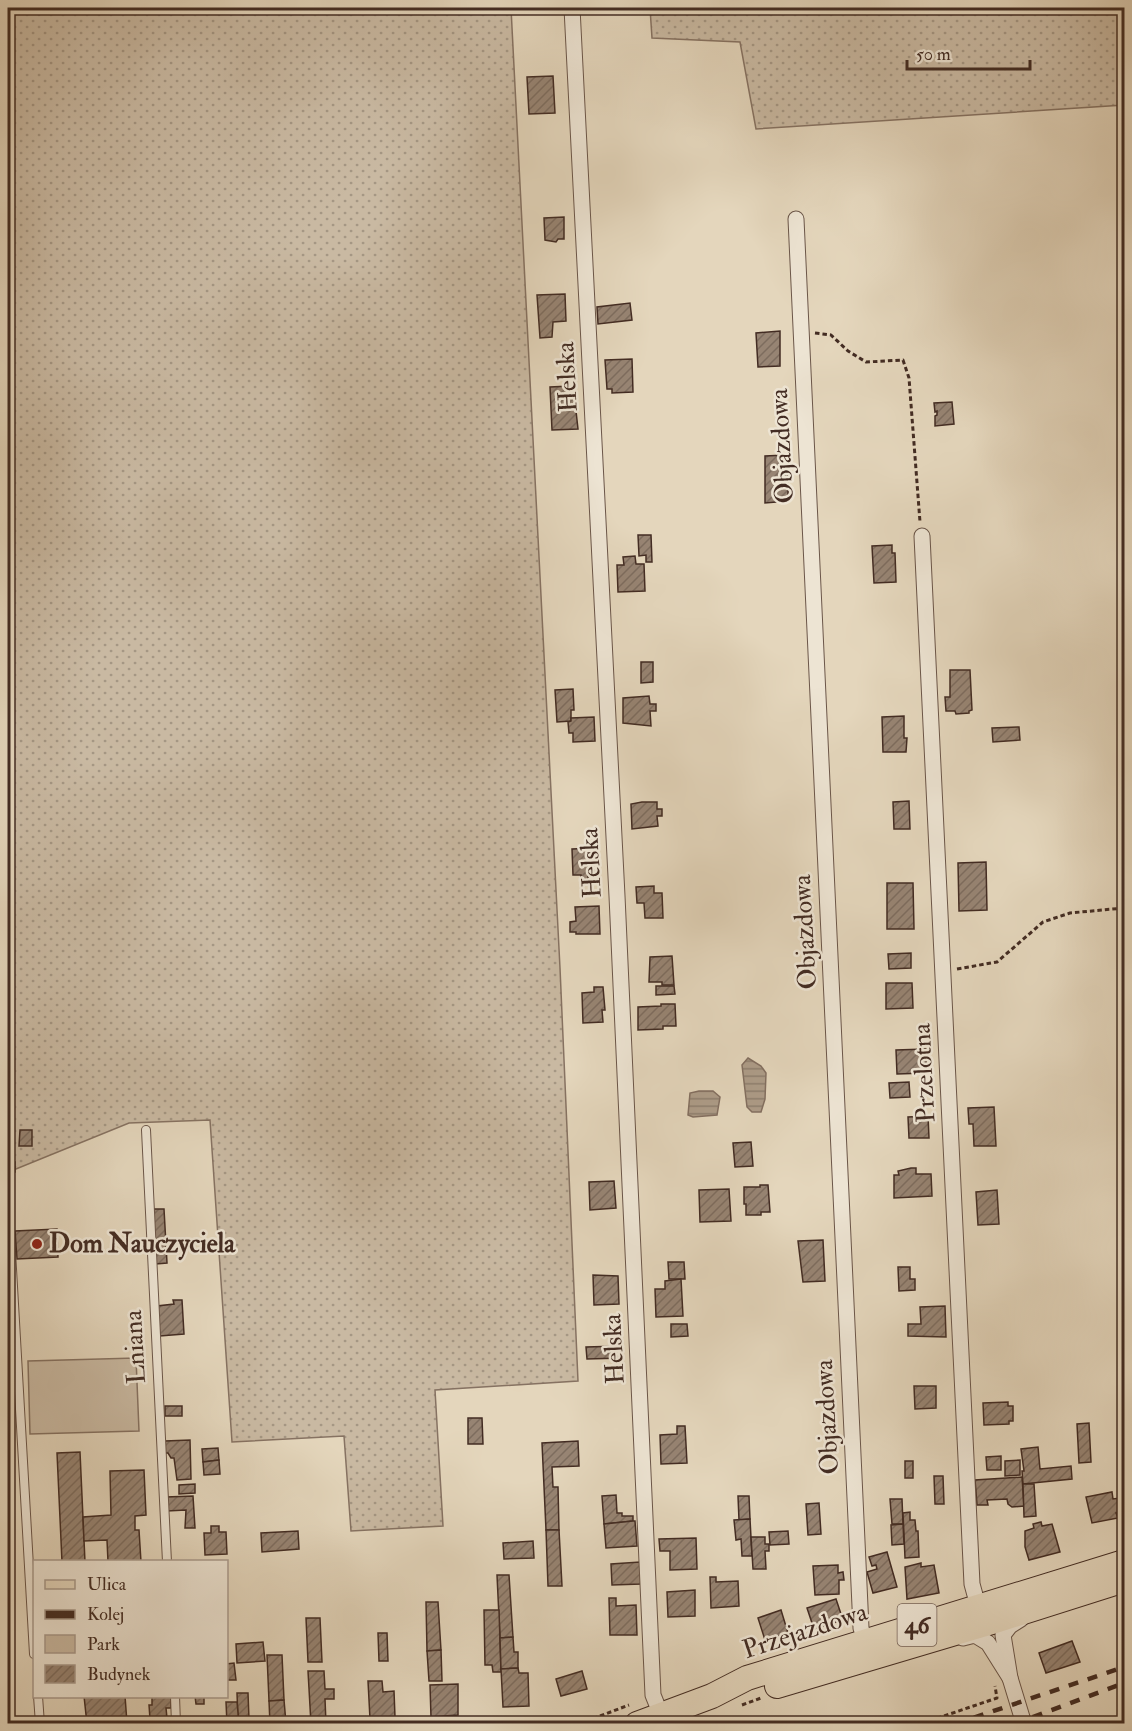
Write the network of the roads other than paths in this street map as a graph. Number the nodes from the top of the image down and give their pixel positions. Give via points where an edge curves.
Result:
1 (572, 8) edge
2 (796, 219) dead end
3 (922, 536) road end
4 (146, 1130) dead end
5 (10, 1234) dead end
6 (167, 1560) edge
7 (1125, 1562) edge
8 (1125, 1580) edge
9 (1125, 1588) edge
10 (978, 1606) junction
11 (33, 1636) edge
12 (865, 1641) junction
13 (813, 1675) junction
14 (1010, 1678) junction
15 (712, 1696) junction
16 (38, 1698) edge
17 (175, 1698) edge
18 (661, 1715) junction
19 (40, 1724) edge
20 (176, 1724) edge
21 (637, 1724) edge
22 (1024, 1724) edge

1 - 18 street, Helska via 653,1695
2 - 12 street, Objazdowa via 860,1616
3 - 10 street, Przelotna via 972,1584
4 - 6 lane, Lniana
5 - 11 lane
7 - 10 main road, Przejazdowa / 46
8 - 13 main road, Przejazdowa / 46
9 - 14 street via 1010,1626 1003,1635
10 - 12 main road, Przejazdowa / 46
12 - 15 main road, Przejazdowa / 46 via 747,1678
13 - 14 street via 827,1679 975,1635 988,1643
13 - 15 main road, Przejazdowa / 46 via 753,1693
14 - 22 street
15 - 18 main road, Przejazdowa / 46
16 - 19 lane
17 - 20 lane
18 - 21 main road, Przejazdowa / 46

